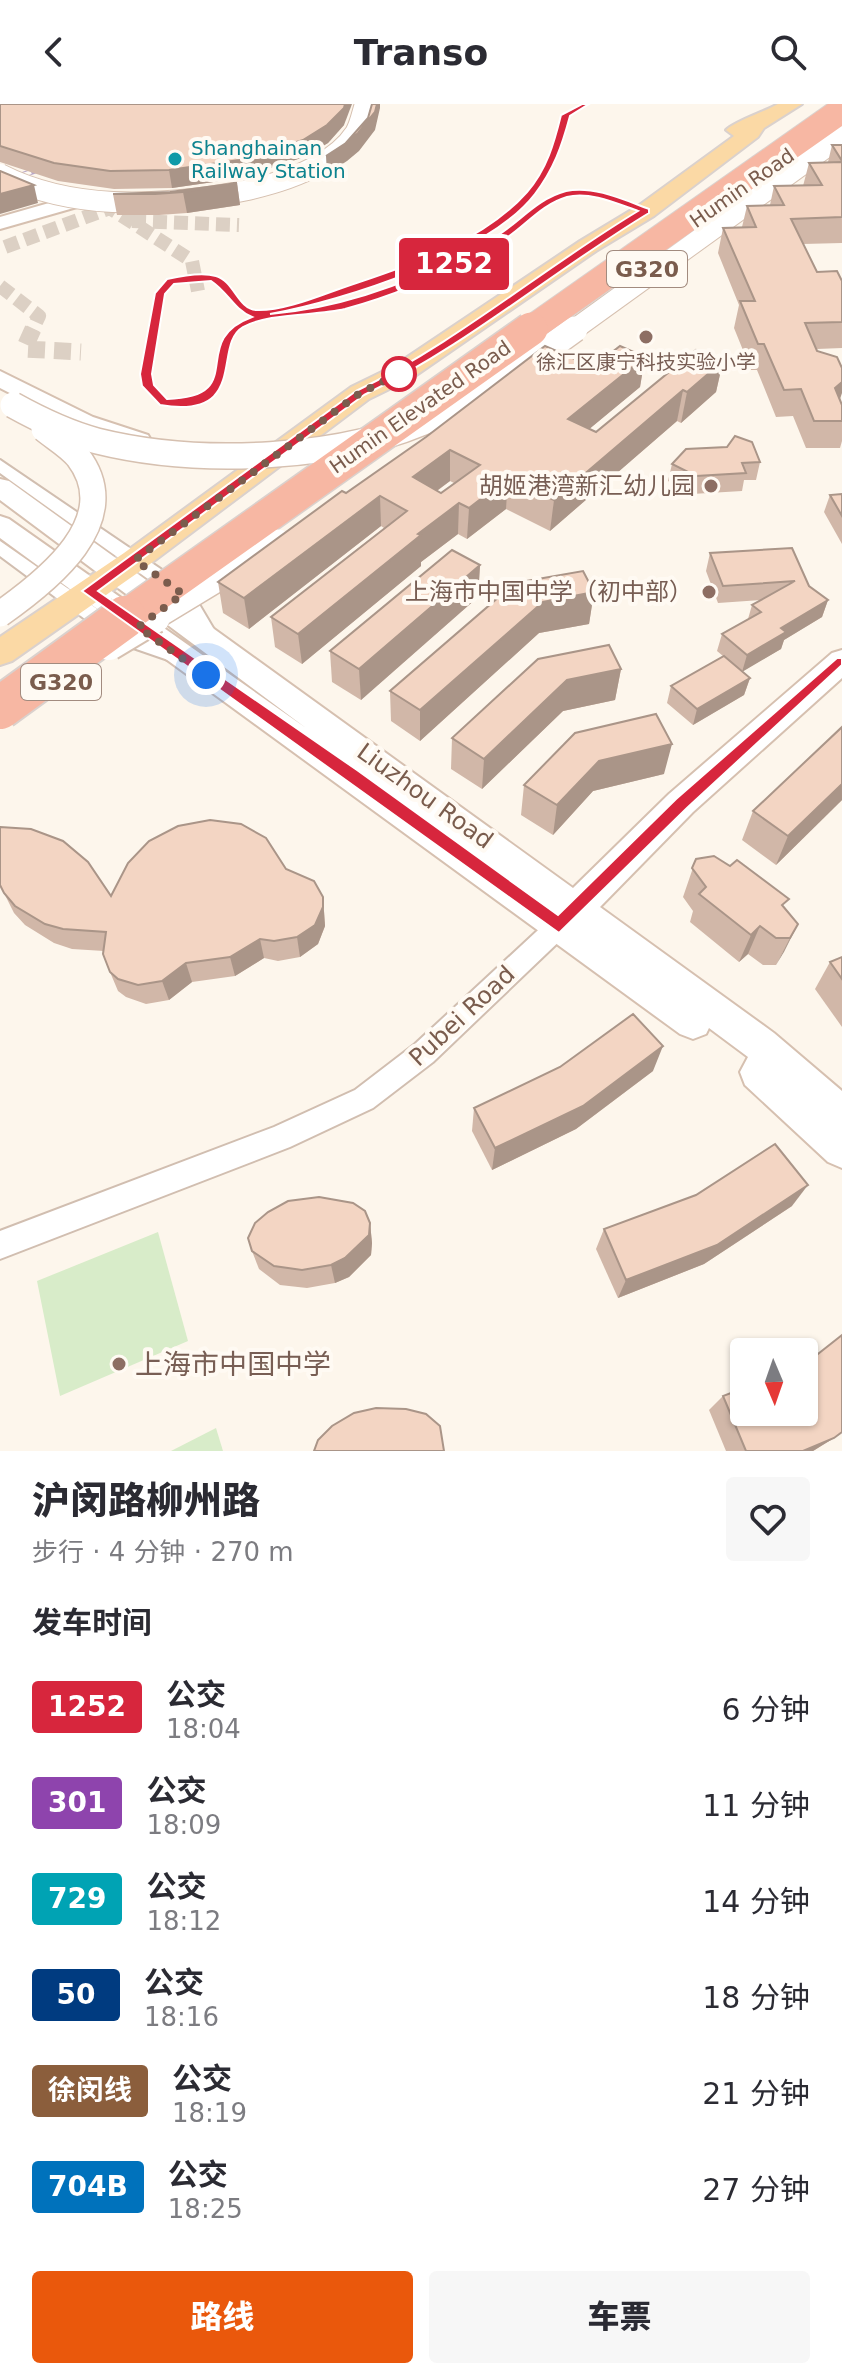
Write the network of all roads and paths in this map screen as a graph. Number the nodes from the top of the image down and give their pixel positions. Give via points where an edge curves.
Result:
1 (365, 104) edge
2 (792, 104) edge
3 (838, 119) edge
4 (0, 174) edge
5 (84, 199) junction
6 (0, 223) edge
7 (0, 362) edge
8 (0, 378) edge
9 (39, 389) dead end
10 (4, 407) edge
11 (179, 453) junction
12 (404, 453) edge
13 (0, 465) edge
14 (0, 487) edge
15 (0, 525) edge
16 (300, 528) edge
17 (0, 547) edge
18 (126, 566) junction
19 (165, 593) junction
20 (81, 596) junction
21 (0, 614) edge
22 (120, 624) junction
23 (0, 625) edge
24 (0, 653) edge
25 (842, 661) edge
26 (0, 672) edge
27 (0, 693) edge
28 (0, 709) edge
29 (0, 726) edge
30 (568, 917) junction
31 (842, 1116) edge
32 (842, 1148) edge
33 (0, 1245) edge

1 - 5 main road, bridge via 362,121 341,147 319,163 272,182 193,200
2 - 18 main road, Humin Road / G320 via 757,124 646,211 403,372 360,393
3 - 11 main road, bridge via 441,414 388,434 325,448
3 - 12 main road, bridge
3 - 19 main road, Humin Road / G320 via 513,365 445,396
3 - 26 highway, Humin Elevated Road, bridge
3 - 28 highway, Humin Elevated Road, bridge via 182,575
4 - 5 main road, bridge
5 - 6 main road
7 - 9 main road
8 - 11 main road, bridge via 113,435
10 - 11 main road, bridge via 92,438
10 - 21 main road, bridge via 78,457 93,482 94,513 68,559
13 - 18 street
14 - 18 main road, Liuzhou Road
15 - 20 main road, Liuzhou Road
16 - 28 main road, bridge
17 - 20 street
18 - 19 main road, Liuzhou Road
18 - 20 main road, Humin Road / G320
19 - 22 main road, G320
19 - 30 main road, Liuzhou Road via 209,638
20 - 22 main road, Liuzhou Road
20 - 23 main road, Humin Road / G320
20 - 24 main road
22 - 27 main road
22 - 29 main road, G320
22 - 30 main road, Liuzhou Road via 180,657
25 - 30 main road, Pubei Road via 681,803
30 - 31 main road, Liuzhou Road via 761,1045
30 - 32 main road, Liuzhou Road via 751,1064
30 - 33 street, Pubei Road via 424,1053 364,1099 280,1138

